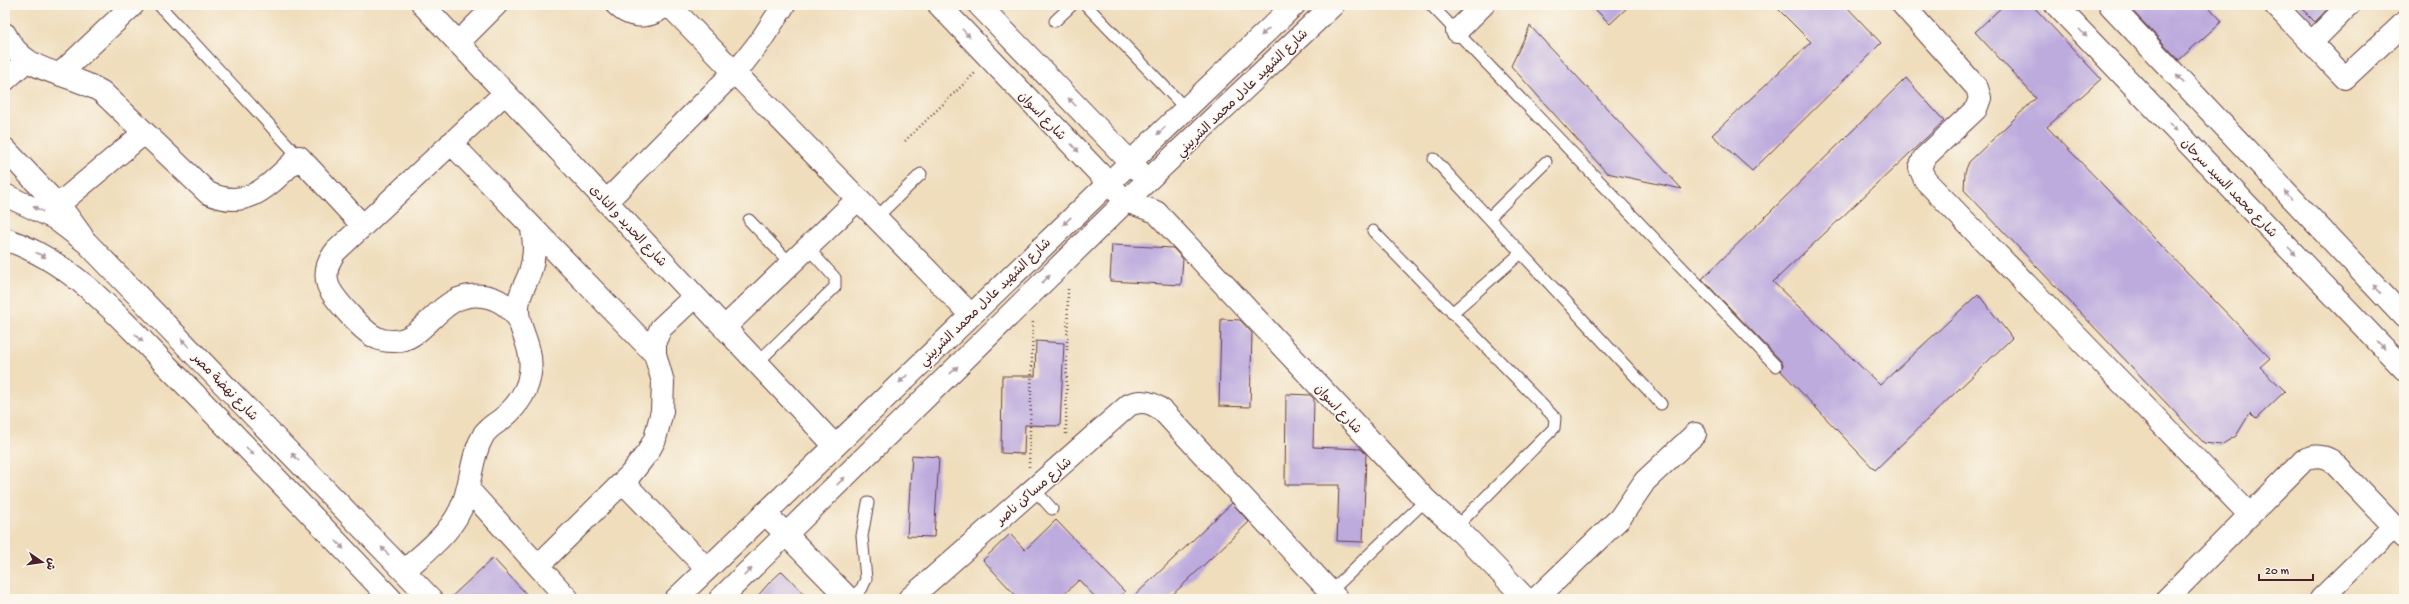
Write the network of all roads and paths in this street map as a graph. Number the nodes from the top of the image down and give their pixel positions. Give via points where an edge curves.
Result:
1 (133, 5) edge
2 (159, 5) edge
3 (423, 5) edge
4 (496, 5) edge
5 (617, 5) edge
6 (665, 5) edge
7 (670, 5) edge
8 (784, 5) edge
9 (939, 5) edge
10 (979, 5) edge
11 (1072, 5) edge
12 (1086, 5) edge
13 (1294, 5) edge
14 (1333, 5) edge
15 (1431, 5) edge
16 (1483, 5) edge
17 (1903, 5) edge
18 (2056, 5) edge
19 (2110, 5) edge
20 (2275, 5) edge
21 (2349, 5) edge
22 (1055, 21) dead end
23 (2404, 23) edge
24 (1457, 31) junction
25 (5, 34) edge
26 (458, 42) junction
27 (2311, 43) junction
28 (990, 59) junction
29 (26, 60) junction
30 (734, 72) junction
31 (60, 74) junction
32 (5, 80) edge
33 (505, 93) junction
34 (1185, 108) junction
35 (144, 132) junction
36 (905, 141) dead end
37 (451, 143) junction
38 (5, 149) edge
39 (299, 157) junction
40 (1434, 159) dead end
41 (1129, 161) junction
42 (1546, 162) dead end
43 (922, 174) dead end
44 (1148, 181) junction
45 (1108, 182) junction
46 (5, 195) edge
47 (858, 199) junction
48 (606, 201) junction
49 (1126, 201) junction
50 (58, 205) junction
51 (1156, 212) junction
52 (876, 218) junction
53 (1489, 218) junction
54 (749, 220) dead end
55 (363, 226) junction
56 (532, 230) junction
57 (1373, 231) dead end
58 (5, 239) edge
59 (87, 243) junction
60 (808, 248) junction
61 (1521, 253) junction
62 (1068, 258) junction
63 (791, 264) junction
64 (1034, 292) junction
65 (695, 296) junction
66 (1452, 313) junction
67 (970, 314) junction
68 (2404, 317) edge
69 (518, 318) junction
70 (724, 328) junction
71 (654, 354) junction
72 (757, 363) junction
73 (207, 366) junction
74 (1776, 366) dead end
75 (2404, 369) edge
76 (192, 392) junction
77 (1661, 404) dead end
78 (247, 407) junction
79 (230, 430) junction
80 (1695, 434) dead end
81 (835, 446) junction
82 (1066, 461) junction
83 (623, 482) junction
84 (468, 489) junction
85 (1031, 492) junction
86 (1426, 500) junction
87 (868, 504) dead end
88 (1052, 509) dead end
89 (765, 513) junction
90 (2250, 515) junction
91 (1456, 527) junction
92 (2399, 532) edge
93 (786, 534) junction
94 (538, 566) junction
95 (707, 569) junction
96 (404, 571) junction
97 (1334, 595) edge
98 (385, 597) edge
99 (431, 599) edge
100 (568, 599) edge
101 (676, 599) edge
102 (720, 599) edge
103 (850, 599) edge
104 (909, 599) edge
105 (1526, 599) edge
106 (1536, 599) edge
107 (2167, 599) edge
108 (2321, 599) edge

1 - 31 street
2 - 39 lane
3 - 26 street, شارع الحديد و النادى
4 - 26 street
5 - 6 street via 625,12 640,16 655,13
7 - 30 street
8 - 30 street via 761,40
9 -> 28 street, شارع اسوان
41 -> 10 street, شارع اسوان
11 - 22 lane
12 - 34 lane
13 -> 34 street, شارع الشهيد عادل محمد الشربيني
14 - 44 street, شارع الشهيد عادل محمد الشربيني
15 - 24 lane
16 - 24 street
17 - 90 street via 1977,88 1980,98 1976,109 1924,158 1920,168 1925,180
18 -> 75 street, شارع محمد السيد سرحان
68 -> 19 street
20 - 27 street
21 - 27 street
23 - 27 street via 2345,78
24 - 74 lane
25 - 29 street via 16,52
26 - 33 street, شارع الحديد و النادى
28 - 36 path
28 -> 45 street, شارع اسوان
29 - 31 street via 37,67
29 - 32 street
30 - 47 street
30 - 48 street
31 - 35 street via 82,81 102,92
33 - 37 street
33 - 48 street, شارع الحديد و النادى
34 -> 41 street, شارع الشهيد عادل محمد الشربيني
35 - 39 street via 200,187 226,200 245,198 263,190
35 - 50 street
37 - 55 street
37 - 56 street
38 - 50 street
39 - 55 street
40 - 53 lane
41 - 44 street, شارع اسوان
41 - 45 street, شارع الشهيد عادل محمد الشربيني
42 - 53 lane
43 - 52 lane
44 - 49 street, شارع الشهيد عادل محمد الشربيني
44 - 51 street, شارع اسوان
45 - 49 street, شارع اسوان
45 -> 67 street, شارع الشهيد عادل محمد الشربيني
59 -> 46 street, شارع نهضة مصر via 36,207
47 - 52 street
47 - 60 street
48 - 65 street, شارع الحديد و النادى
49 - 51 street, شارع اسوان
49 - 62 street, شارع الشهيد عادل محمد الشربيني
50 - 59 street
51 - 86 street, شارع اسوان
52 - 67 street
53 - 61 lane
54 - 63 lane
55 - 69 street via 331,257 326,278 336,298 368,333 387,341 407,338 444,307 465,296 477,295 495,299
56 - 69 street via 534,259 520,296
56 - 71 street
57 - 66 lane
58 -> 76 street via 45,257 86,285
73 -> 59 street, شارع نهضة مصر
60 - 63 street
60 - 72 lane via 835,278 835,287
61 - 66 lane
61 - 77 lane
64 -> 62 street, شارع الشهيد عادل محمد الشربيني
62 - 82 path
63 - 70 street
64 - 85 path
93 -> 64 street, شارع الشهيد عادل محمد الشربيني
65 - 70 street, شارع الحديد و النادى
65 - 71 street via 661,328 655,341
66 - 91 lane via 1555,418 1554,428
67 -> 81 street, شارع الشهيد عادل محمد الشربيني
69 - 84 street via 530,352 527,386 514,407 487,429 479,442 473,457
70 - 72 street, شارع الحديد و النادى
71 - 83 street via 662,382 662,411 659,425 648,452
72 - 81 street, شارع الحديد و النادى
73 - 76 street via 210,376 206,386
73 - 78 street, شارع نهضة مصر
76 - 79 street
78 - 79 street via 234,414
96 -> 78 street, شارع نهضة مصر
79 -> 98 street
80 - 106 street via 1644,481 1620,518
81 - 89 street, شارع الشهيد عادل محمد الشربيني
82 - 85 street, شارع مساكن ناصر
82 - 97 street, شارع مساكن ناصر via 1129,405 1147,402 1163,411
83 - 94 street
83 - 95 street
84 - 94 street
84 - 96 street via 460,511 447,531
85 - 88 lane
85 - 104 street, شارع مساكن ناصر
86 - 91 street, شارع اسوان
86 - 97 lane
87 - 103 lane via 862,536 866,579 862,588
89 - 93 street
89 - 95 street, شارع الشهيد عادل محمد الشربيني
90 - 92 street via 2304,460 2318,456 2332,461
90 - 107 street
91 - 105 street, شارع اسوان
92 - 108 street
102 -> 93 street, شارع الشهيد عادل محمد الشربيني
93 - 103 street
94 - 100 street
95 - 101 street, شارع الشهيد عادل محمد الشربيني
96 - 99 street, شارع نهضة مصر

